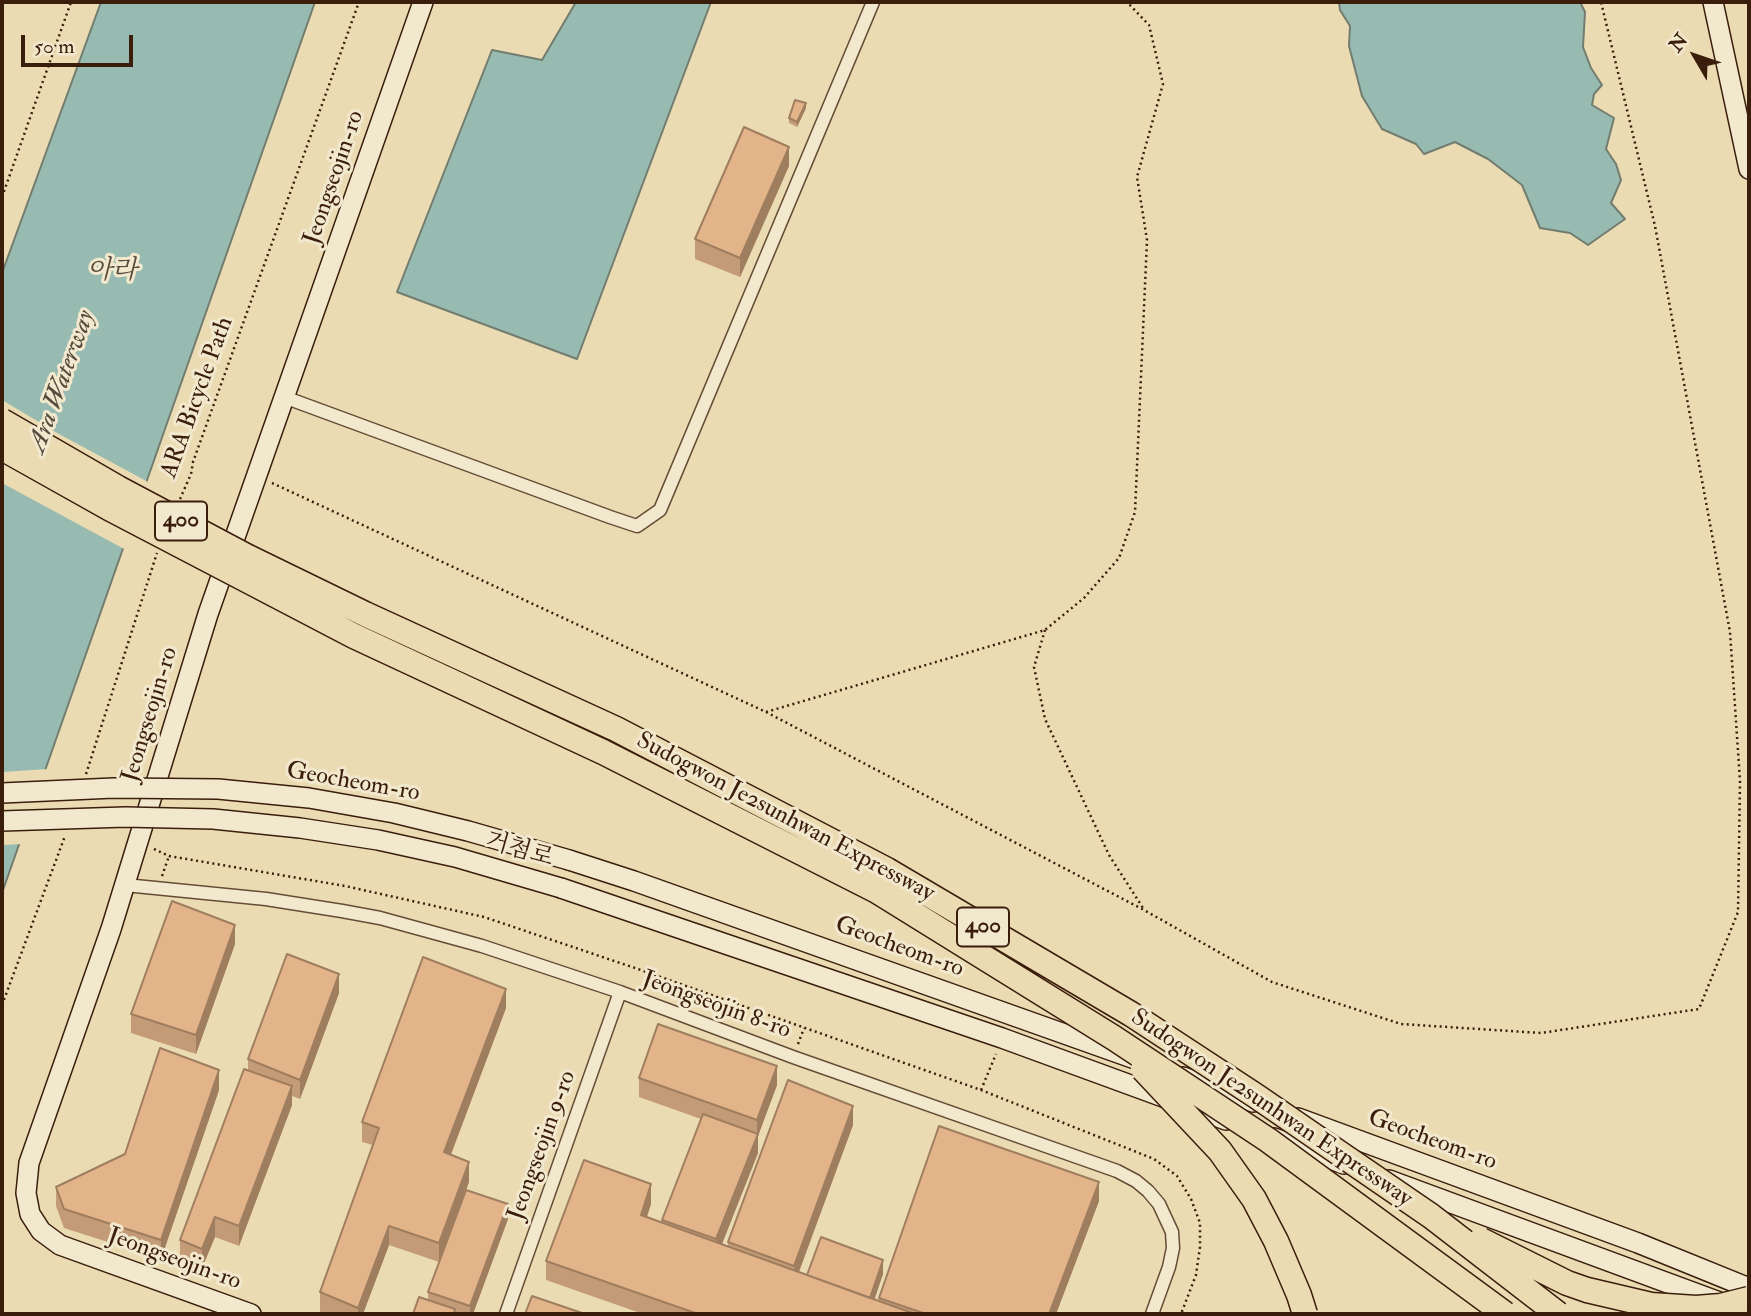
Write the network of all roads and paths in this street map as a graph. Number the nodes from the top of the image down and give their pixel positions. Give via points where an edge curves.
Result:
1 (71, 2) edge
2 (359, 2) edge
3 (423, 2) edge
4 (873, 2) edge
5 (1127, 2) edge
6 (1601, 2) edge
7 (1713, 2) edge
8 (1749, 169) edge
9 (2, 197) edge
10 (284, 397) junction
11 (2, 421) edge
12 (2, 448) edge
13 (257, 476) junction
14 (180, 501) dead end
15 (158, 551) dead end
16 (1045, 630) junction
17 (766, 712) junction
18 (83, 782) dead end
19 (2, 793) edge
20 (2, 821) edge
21 (66, 832) dead end
22 (169, 856) dead end
23 (125, 885) junction
24 (157, 889) junction
25 (1144, 909) junction
26 (620, 992) junction
27 (2, 1005) edge
28 (804, 1027) dead end
29 (1002, 1038) junction
30 (1114, 1038) junction
31 (793, 1057) junction
32 (981, 1090) dead end
33 (1431, 1216) junction
34 (1749, 1269) edge
35 (1718, 1276) junction
36 (1749, 1288) edge
37 (1749, 1309) edge
38 (251, 1314) edge
39 (506, 1314) edge
40 (1152, 1314) edge
41 (1305, 1314) edge
42 (1505, 1314) edge
43 (1558, 1314) edge

1 - 9 path
2 - 14 path, ARA Bicycle Path
3 - 10 street, Jeongseojin-ro
4 - 10 street via 660,510 637,526
5 - 16 path via 1149,26 1163,84 1137,177 1147,240 1135,512 1119,558 1084,598
6 - 25 path via 1655,226 1730,632 1740,781 1738,912 1699,1009 1541,1033 1401,1024 1272,982
7 - 8 street
10 - 13 street, Jeongseojin-ro
11 - 33 highway, Sudogwon Je2sunhwan Expressway / 400, bridge via 248,557 616,729 887,870 1131,1014
12 - 30 highway, Sudogwon Je2sunhwan Expressway / 400, bridge via 355,636 603,752 877,891
13 - 17 path
13 - 23 street, Jeongseojin-ro via 208,614
15 - 18 path
16 - 17 path
16 - 25 path via 1034,667 1045,719 1109,855
17 - 25 path
19 - 35 street, Geocheom-ro, bridge via 218,789 309,798 468,831 647,885 813,944 1417,1161
20 - 29 street, 거첨로, bridge via 213,819 378,840 561,888
21 - 27 path
22 - 24 path
23 - 24 street, Jeongseojin 8-ro
23 - 38 street, Jeongseojin-ro via 29,1163 26,1193 30,1214 41,1231 60,1245
24 - 26 street, Jeongseojin 8-ro via 266,899 380,918
26 - 31 street, Jeongseojin 8-ro
26 - 39 street, Jeongseojin 9-ro
28 - 31 path
29 - 32 path
29 - 37 street
30 - 41 highway, bridge via 1220,1151 1254,1199
30 - 42 highway, Sudogwon Je2sunhwan Expressway / 400, bridge via 1268,1140
31 - 40 street, Jeongseojin 8-ro via 1136,1181 1159,1205 1172,1232 1169,1267
33 - 37 highway, bridge via 1587,1290 1651,1306
33 - 43 highway, Sudogwon Je2sunhwan Expressway / 400, bridge
34 - 35 street
35 - 36 street, Geocheom-ro

